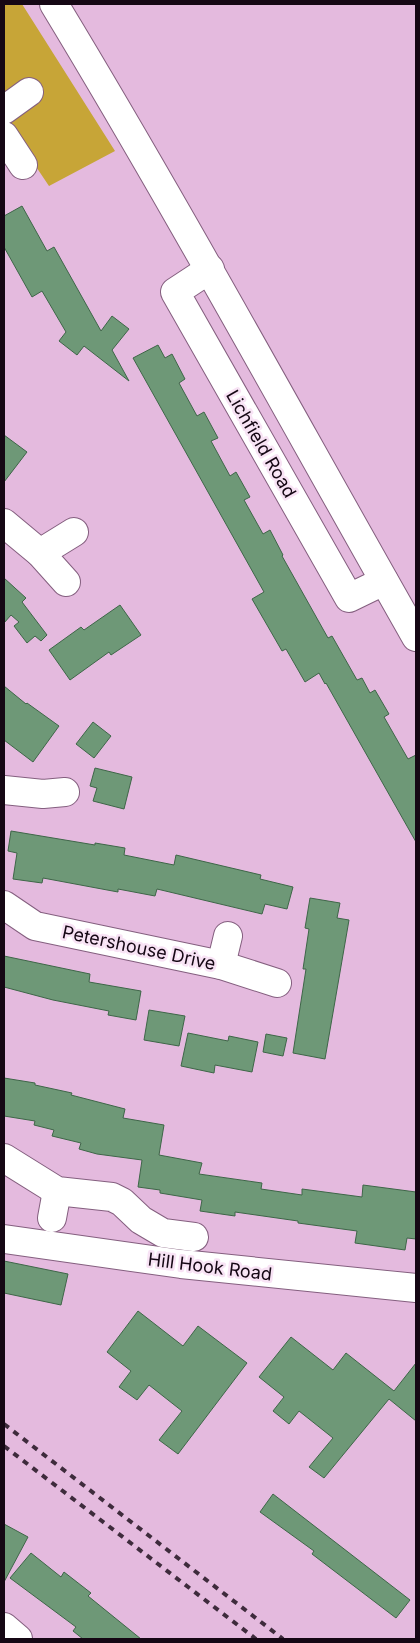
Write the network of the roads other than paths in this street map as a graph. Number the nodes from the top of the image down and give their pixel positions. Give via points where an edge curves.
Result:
1 (54, 4) edge
2 (29, 92) dead end
3 (4, 110) edge
4 (4, 136) edge
5 (23, 165) dead end
6 (210, 268) junction
7 (4, 523) edge
8 (74, 532) dead end
9 (40, 553) junction
10 (384, 581) junction
11 (66, 582) dead end
12 (416, 637) edge
13 (4, 790) edge
14 (65, 792) dead end
15 (4, 906) edge
16 (228, 936) dead end
17 (221, 965) junction
18 (277, 982) dead end
19 (4, 1158) edge
20 (57, 1191) junction
21 (52, 1218) dead end
22 (194, 1237) dead end
23 (4, 1240) edge
24 (416, 1288) edge
25 (4, 1627) edge
26 (18, 1639) edge

1 - 6 street
2 - 3 street
4 - 5 street
6 - 10 street
6 - 10 street, Lichfield Road via 175,292 349,598
7 - 9 street
8 - 9 street
9 - 11 street
10 - 12 street
13 - 14 street via 43,794
15 - 17 street, Petershouse Drive via 35,926
16 - 17 street
17 - 18 street, Petershouse Drive
19 - 20 street
20 - 21 street
20 - 22 street via 112,1197 163,1233
23 - 24 street, Hill Hook Road via 181,1264
25 - 26 street

